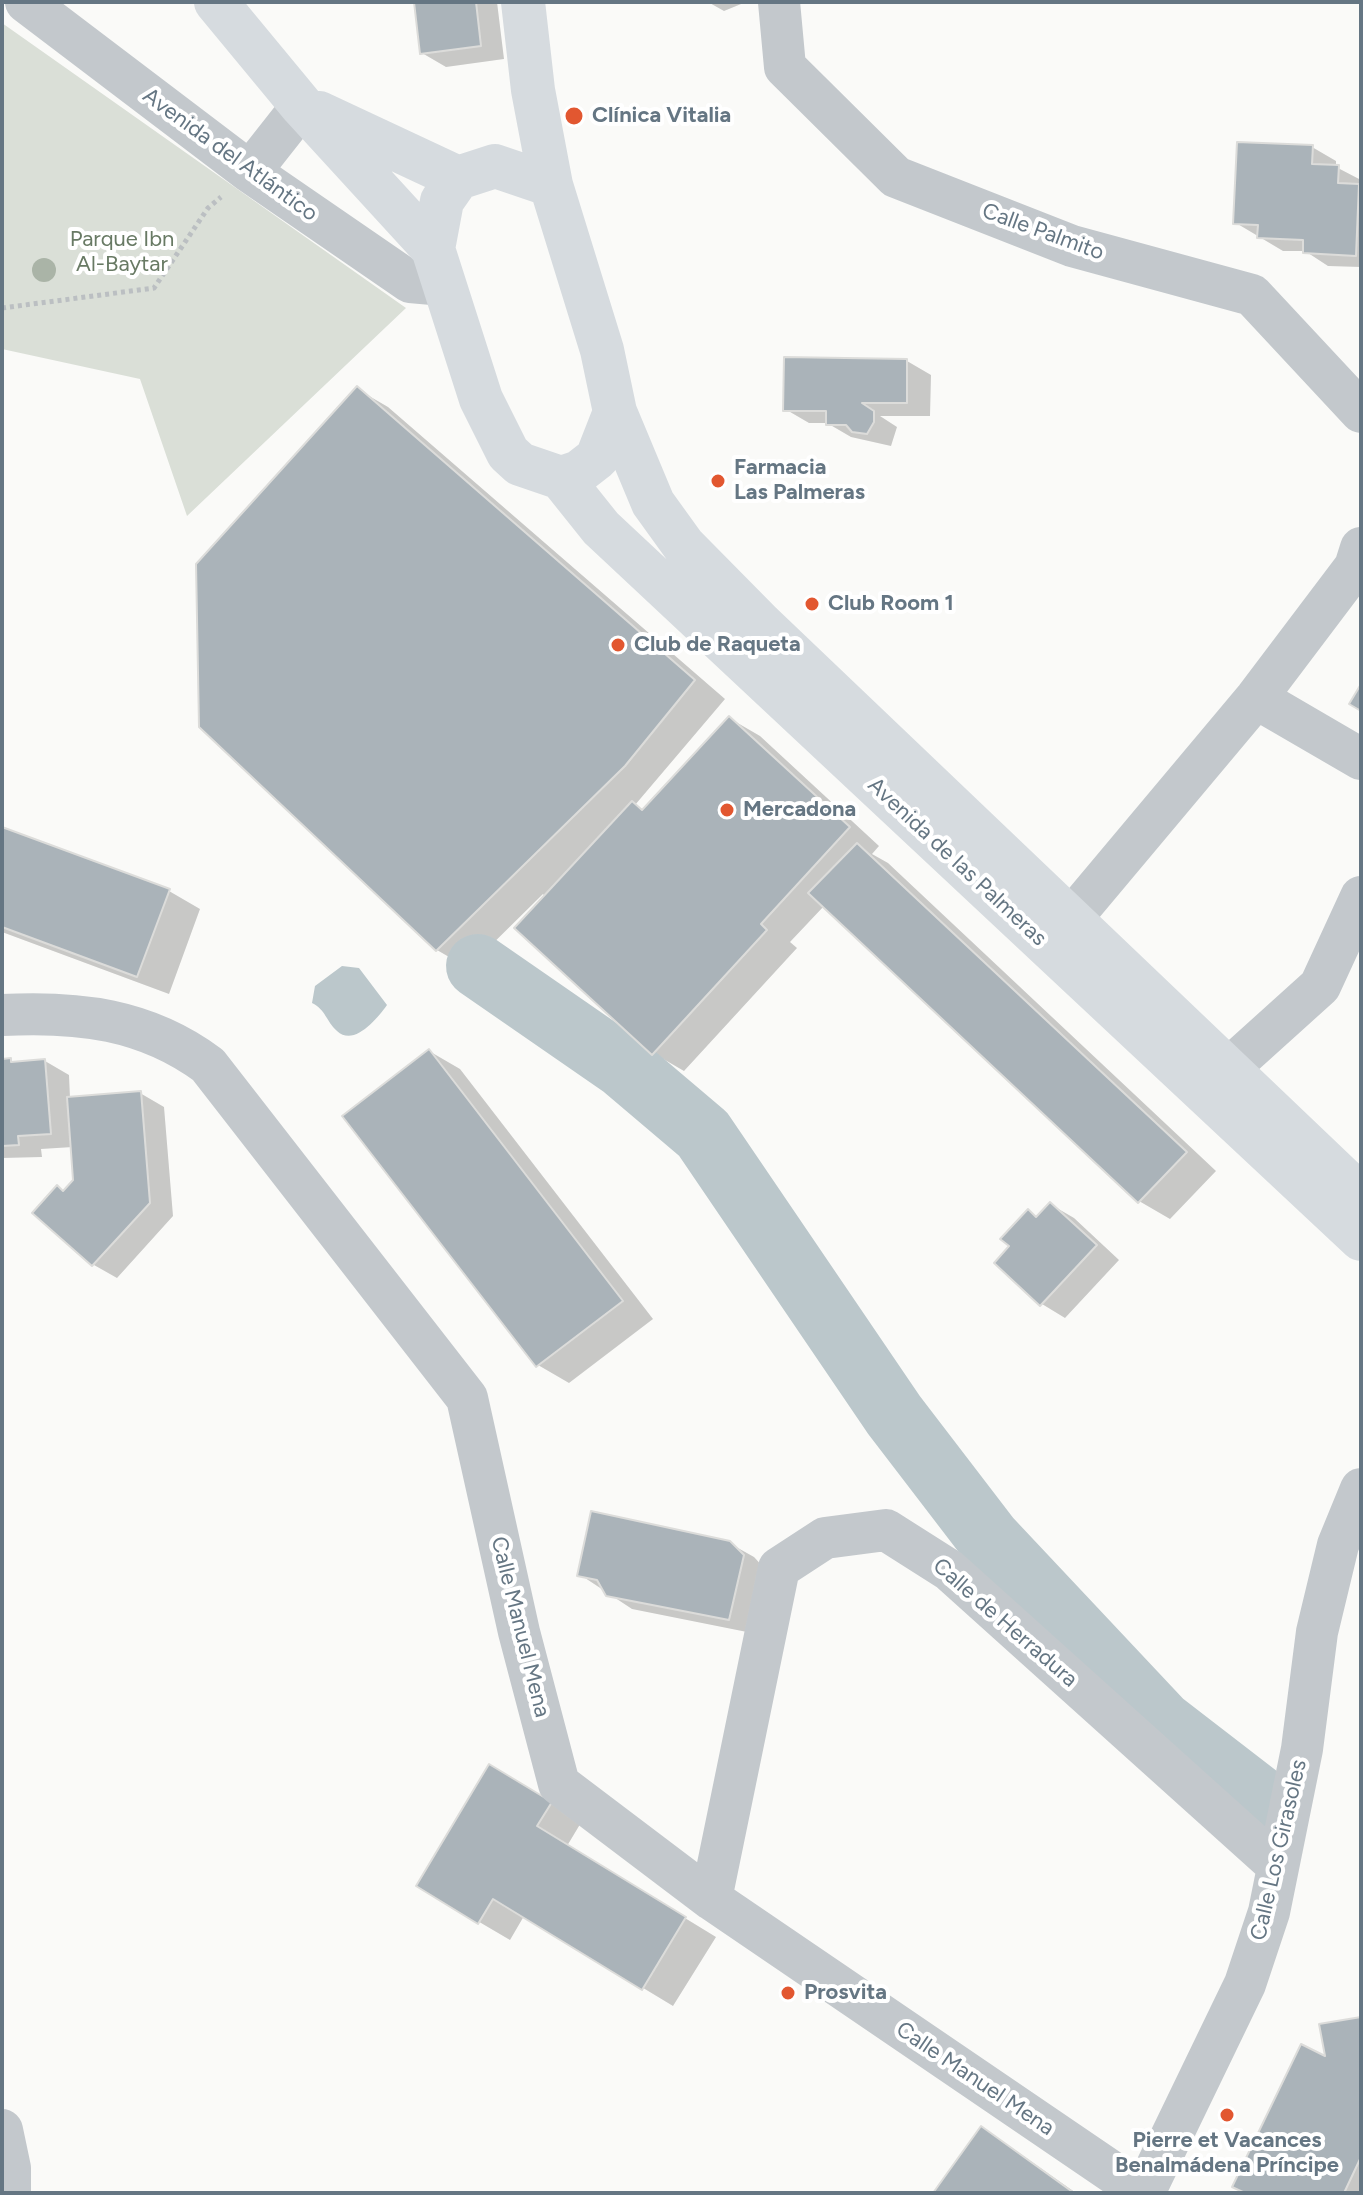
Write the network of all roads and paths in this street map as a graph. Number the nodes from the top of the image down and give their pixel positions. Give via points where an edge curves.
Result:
1 (26, 2) edge
2 (216, 2) edge
3 (523, 2) edge
4 (779, 2) edge
5 (533, 90) junction
6 (302, 106) junction
7 (250, 172) junction
8 (477, 172) junction
9 (551, 185) junction
10 (438, 267) junction
11 (2, 308) edge
12 (615, 412) junction
13 (1361, 412) edge
14 (561, 478) junction
15 (1361, 548) edge
16 (1256, 698) junction
17 (1361, 759) edge
18 (1361, 897) edge
19 (1060, 934) junction
20 (2, 1015) edge
21 (1228, 1069) junction
22 (1361, 1196) edge
23 (1361, 1239) edge
24 (1361, 1489) edge
25 (1278, 1866) junction
26 (711, 1899) junction
27 (2, 2130) edge
28 (10, 2193) edge
29 (1144, 2193) edge

1 - 7 street, Avenida del Atlántico
2 - 6 street
3 - 5 street
4 - 13 street, Calle Palmito via 785,67 896,177 1072,246 1252,295
5 - 8 street
5 - 9 street
6 - 7 street
6 - 8 street
6 - 10 street
7 - 10 street, Avenida del Atlántico via 410,282
7 - 11 path via 208,208 154,288
8 - 9 street
8 - 10 street via 442,201
9 - 12 street, Avenida de las Palmeras via 602,350
10 - 14 street via 499,440 520,464
12 - 14 street via 597,458
12 - 19 street, Avenida de las Palmeras via 653,503 684,546
14 - 19 street, Avenida de las Palmeras via 601,528
15 - 16 street via 1355,567
16 - 17 street
16 - 19 street
18 - 21 street via 1320,986
19 - 21 street, Avenida de las Palmeras
19 - 23 street, Avenida de las Palmeras
20 - 26 street, Calle Manuel Mena via 63,1013 136,1026 162,1035 208,1065 467,1398 559,1784
21 - 22 street, Avenida de las Palmeras
24 - 25 street, Calle Los Girasoles via 1338,1545 1317,1632 1302,1749
25 - 26 street, Calle de Herradura via 949,1570 886,1530 825,1538 779,1568
25 - 29 street, Calle Los Girasoles via 1245,1984
26 - 29 street, Calle Manuel Mena
27 - 28 street

